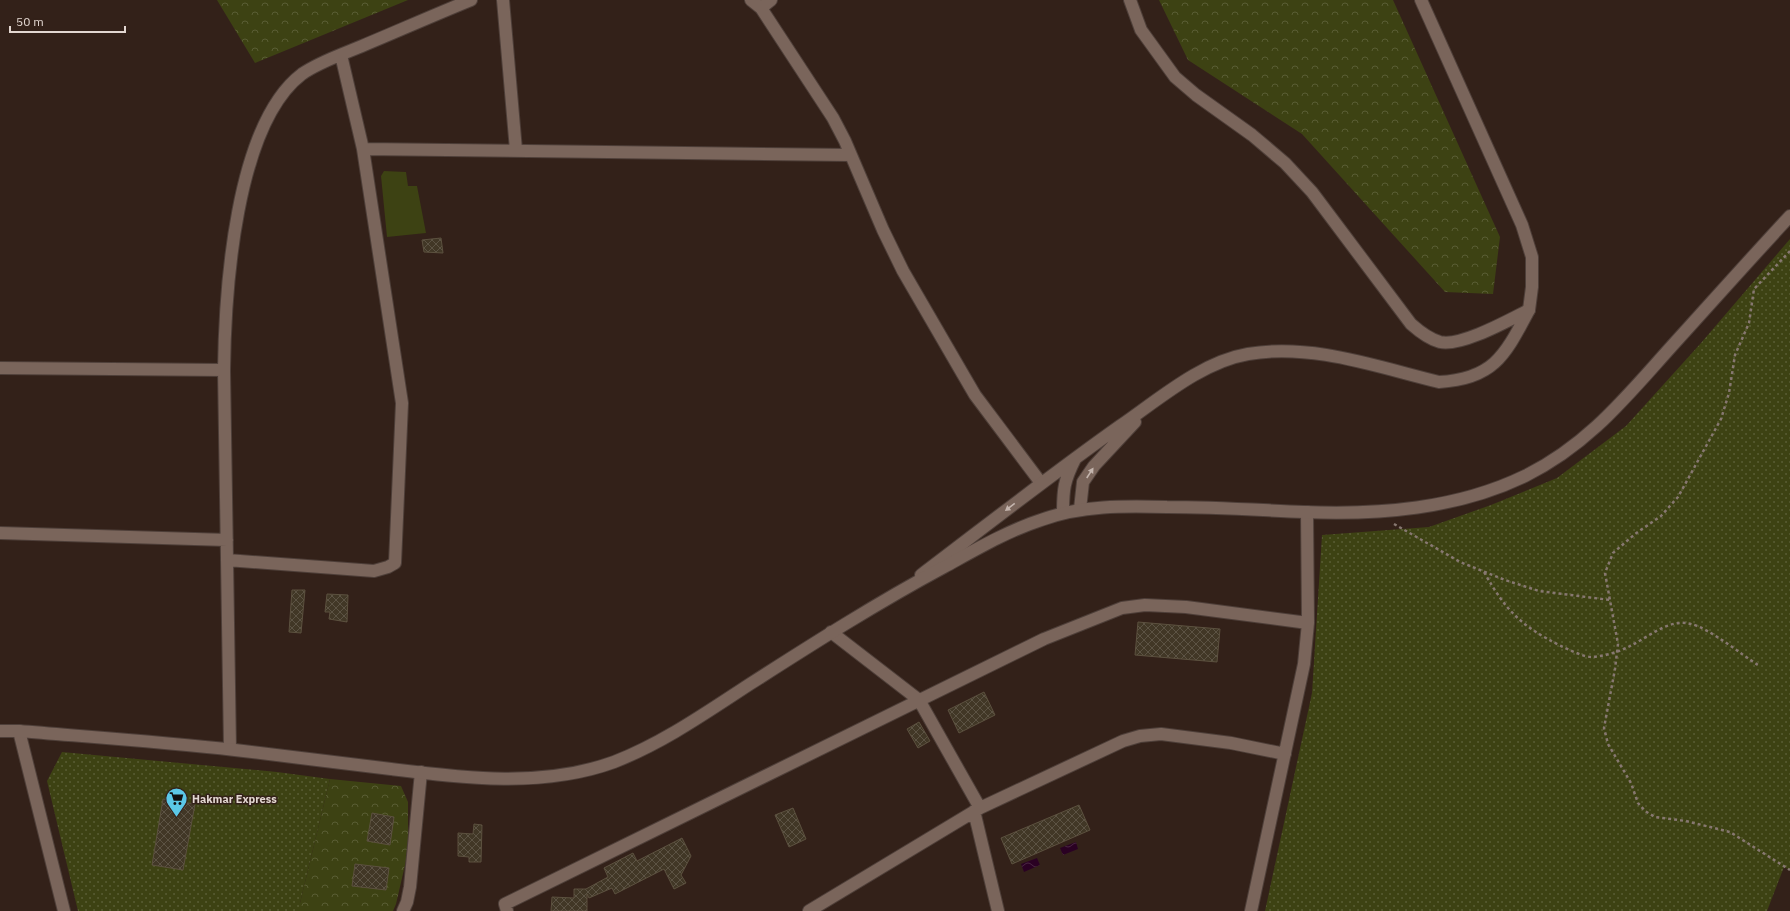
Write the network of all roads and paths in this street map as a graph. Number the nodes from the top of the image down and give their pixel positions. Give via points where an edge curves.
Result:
1 (471, 0) edge
2 (503, 0) edge
3 (751, 0) edge
4 (771, 0) edge
5 (1130, 0) edge
6 (1421, 0) edge
7 (761, 8) junction
8 (341, 55) junction
9 (363, 149) junction
10 (516, 150) junction
11 (851, 155) junction
12 (1790, 216) edge
13 (1790, 251) edge
14 (1529, 310) junction
15 (0, 368) edge
16 (224, 370) junction
17 (1151, 405) junction
18 (1075, 458) junction
19 (1041, 483) junction
20 (1080, 509) junction
21 (1307, 512) junction
22 (1064, 513) junction
23 (1393, 523) dead end
24 (0, 532) edge
25 (226, 540) junction
26 (227, 560) junction
27 (1484, 572) junction
28 (906, 587) junction
29 (1610, 600) junction
30 (1308, 623) junction
31 (831, 632) junction
32 (1617, 651) junction
33 (1758, 665) dead end
34 (919, 700) junction
35 (0, 731) edge
36 (20, 731) junction
37 (230, 749) junction
38 (1285, 754) junction
39 (422, 772) junction
40 (977, 809) junction
41 (1790, 870) edge
42 (64, 911) edge
43 (403, 911) edge
44 (507, 911) edge
45 (809, 911) edge
46 (998, 911) edge
47 (1251, 911) edge

1 - 8 street
2 - 10 street
3 - 7 street
4 - 7 street
5 - 14 street via 1141,30 1175,77 1252,135 1285,164 1312,192 1412,324 1425,336 1441,342 1461,340
6 - 14 street via 1522,225 1532,257
7 - 11 street via 833,118
8 - 9 street
8 - 16 street via 303,74 289,86 277,100 256,141 233,245 225,321
9 - 10 street
9 - 26 street via 402,403 395,563 374,571
10 - 11 street
11 - 19 street via 903,272 975,395
12 - 21 street via 1600,425 1552,460 1525,476 1491,490 1424,507 1342,513
13 - 29 path via 1754,289 1749,323 1735,355 1729,392 1721,419 1678,497 1661,516 1613,553 1605,573
14 - 17 street via 1505,352 1486,370 1471,378 1438,382 1334,357 1305,353 1248,354 1223,361 1197,374
15 - 16 street
16 - 25 street
17 - 18 street
20 -> 17 street via 1083,482 1094,466
18 - 19 street
18 - 22 street via 1065,479
19 -> 28 street
20 - 21 street via 1135,506 1216,507
20 - 22 street
21 - 30 street
22 - 28 street via 1008,533
23 - 27 path via 1460,562
24 - 25 street
25 - 26 street
26 - 37 street
27 - 29 path via 1539,591
27 - 32 path via 1498,597 1515,617 1541,636 1569,650 1591,657
28 - 31 street
29 - 32 path
30 - 34 street via 1186,607 1145,605 1122,608 1044,639
30 - 38 street via 1304,664
31 - 34 street
31 - 39 street via 688,724 648,747 613,762 580,772 536,778 497,778
32 - 33 path via 1674,623 1691,623 1706,630
32 - 41 path via 1604,728 1608,744 1632,783 1638,804 1655,817 1686,821 1730,832
34 - 40 street
34 - 44 street via 505,904
35 - 36 street
36 - 37 street
36 - 42 street
37 - 39 street
38 - 40 street via 1231,743 1161,734 1140,736
38 - 47 street
39 - 43 street via 410,887
40 - 45 street
40 - 46 street

